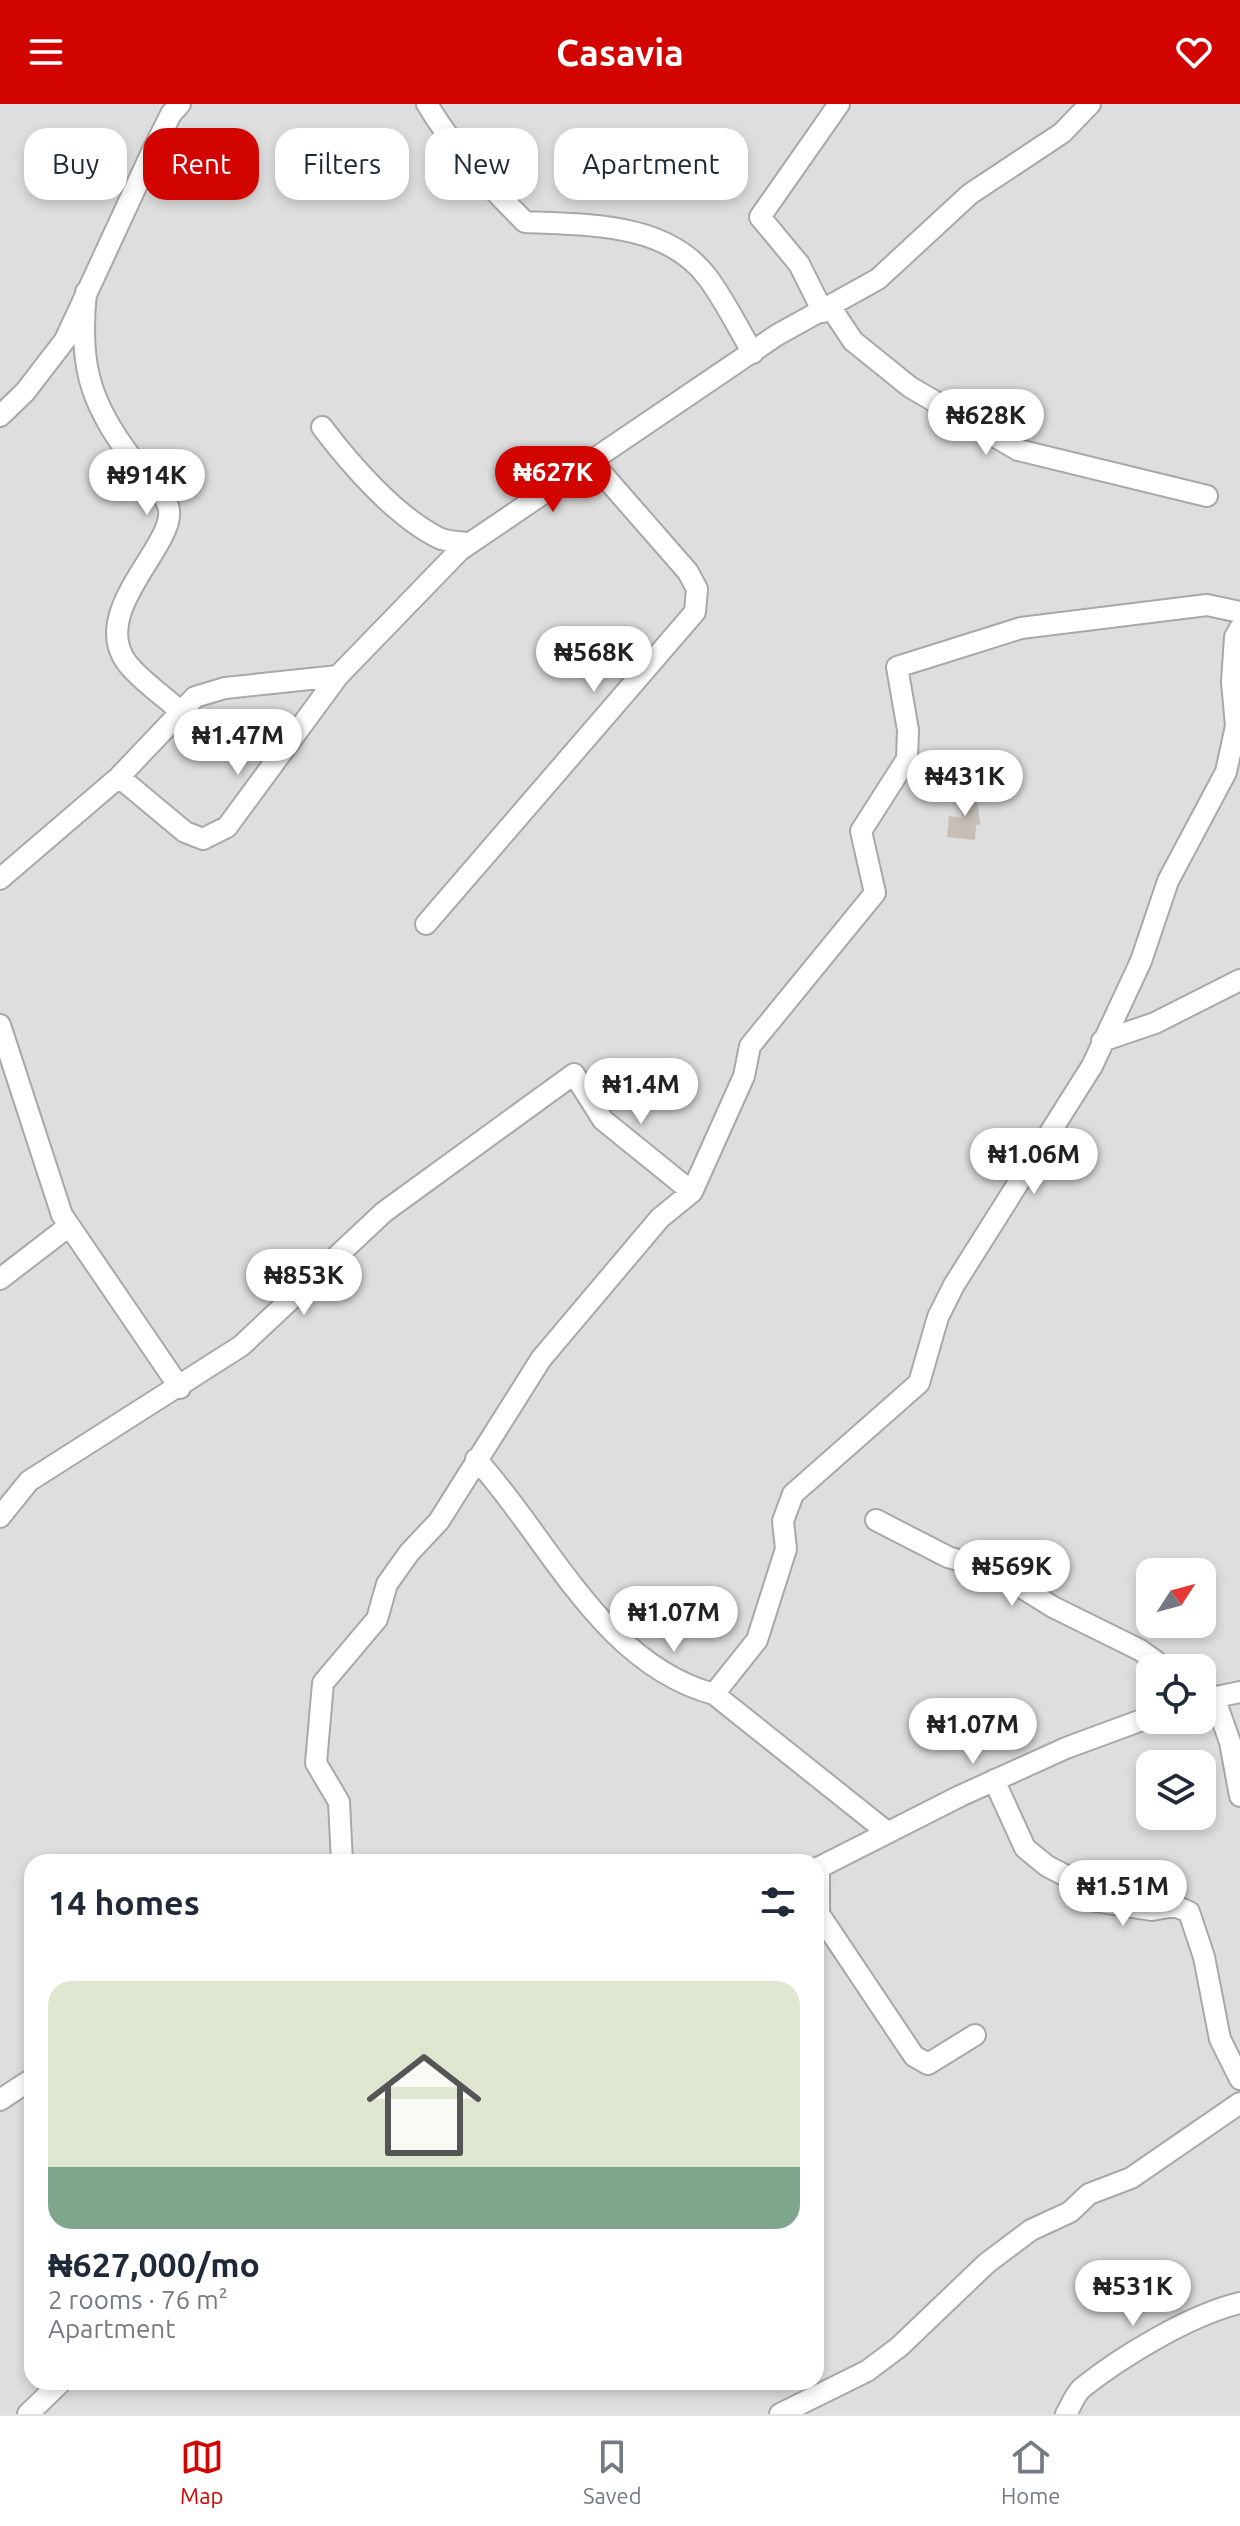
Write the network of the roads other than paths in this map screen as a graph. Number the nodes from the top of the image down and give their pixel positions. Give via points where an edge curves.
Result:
1 (180, 104) edge
2 (427, 104) edge
3 (839, 104) edge
4 (1090, 104) edge
5 (86, 292) junction
6 (827, 310) junction
7 (753, 353) junction
8 (0, 416) edge
9 (322, 427) dead end
10 (592, 462) junction
11 (1207, 496) dead end
12 (469, 543) junction
13 (1240, 612) edge
14 (1240, 628) edge
15 (338, 676) junction
16 (181, 712) junction
17 (1238, 727) edge
18 (119, 777) junction
19 (0, 879) edge
20 (426, 924) dead end
21 (1240, 980) edge
22 (0, 1025) edge
23 (1102, 1041) junction
24 (692, 1192) junction
25 (69, 1226) junction
26 (0, 1279) edge
27 (180, 1388) junction
28 (476, 1459) junction
29 (0, 1517) edge
30 (876, 1520) dead end
31 (1146, 1654) edge
32 (1240, 1692) edge
33 (714, 1694) junction
34 (1216, 1695) edge
35 (1216, 1715) edge
36 (1136, 1722) edge
37 (994, 1780) junction
38 (1240, 1796) edge
39 (887, 1832) junction
40 (342, 1854) edge
41 (824, 1865) edge
42 (824, 1921) edge
43 (975, 2035) dead end
44 (1240, 2079) edge
45 (24, 2084) edge
46 (0, 2100) edge
47 (1240, 2103) edge
48 (1240, 2303) edge
49 (53, 2390) edge
50 (28, 2414) edge
51 (780, 2414) edge
52 (1066, 2414) edge

1 - 5 street
2 - 7 street via 481,176 525,222 602,226 668,242 707,276
3 - 6 street via 760,217 799,264
4 - 6 street via 1062,133 970,194 878,279
5 - 8 street via 65,340
5 - 16 street via 81,338 105,423 169,506 169,525 125,599 118,634 125,661
6 - 7 street
6 - 11 street via 853,341 910,387 1018,450
7 - 10 street
9 - 12 street via 348,463 416,524 441,539
10 - 12 street
10 - 20 street via 688,572 697,589 695,612
12 - 15 street
13 - 24 street via 1207,605 1021,628 897,667 908,730 907,759 861,831 875,893 750,1046 744,1076
14 - 17 street via 1232,682
15 - 16 street via 225,688 195,697
15 - 18 street via 227,827 203,839 185,832
16 - 18 street
17 - 23 street via 1226,772 1168,881 1141,961
18 - 19 street
21 - 23 street via 1155,1023
22 - 25 street
23 - 33 street via 1092,1066 954,1285 938,1317 919,1383 793,1494 783,1521 786,1549 757,1640
24 - 27 street via 603,1120 574,1074 384,1212 241,1346
24 - 28 street via 660,1218 565,1329
25 - 26 street
25 - 27 street
27 - 29 street via 29,1481
28 - 33 street via 631,1650 688,1687
28 - 40 street via 439,1521 387,1584 377,1619 323,1683 316,1763 339,1802
30 - 31 street via 948,1557 995,1571
32 - 34 street
33 - 39 street
35 - 38 street via 1230,1742
36 - 37 street
37 - 39 street
37 - 44 street via 1025,1848 1076,1881 1095,1901 1152,1910 1175,1906 1189,1912 1220,2039
39 - 41 street
42 - 43 street via 914,2056 928,2064
45 - 46 street
47 - 51 street via 1131,2178 1089,2194 1070,2212 1031,2230 867,2371
48 - 52 street via 1201,2315 1125,2358 1079,2389
49 - 50 street

